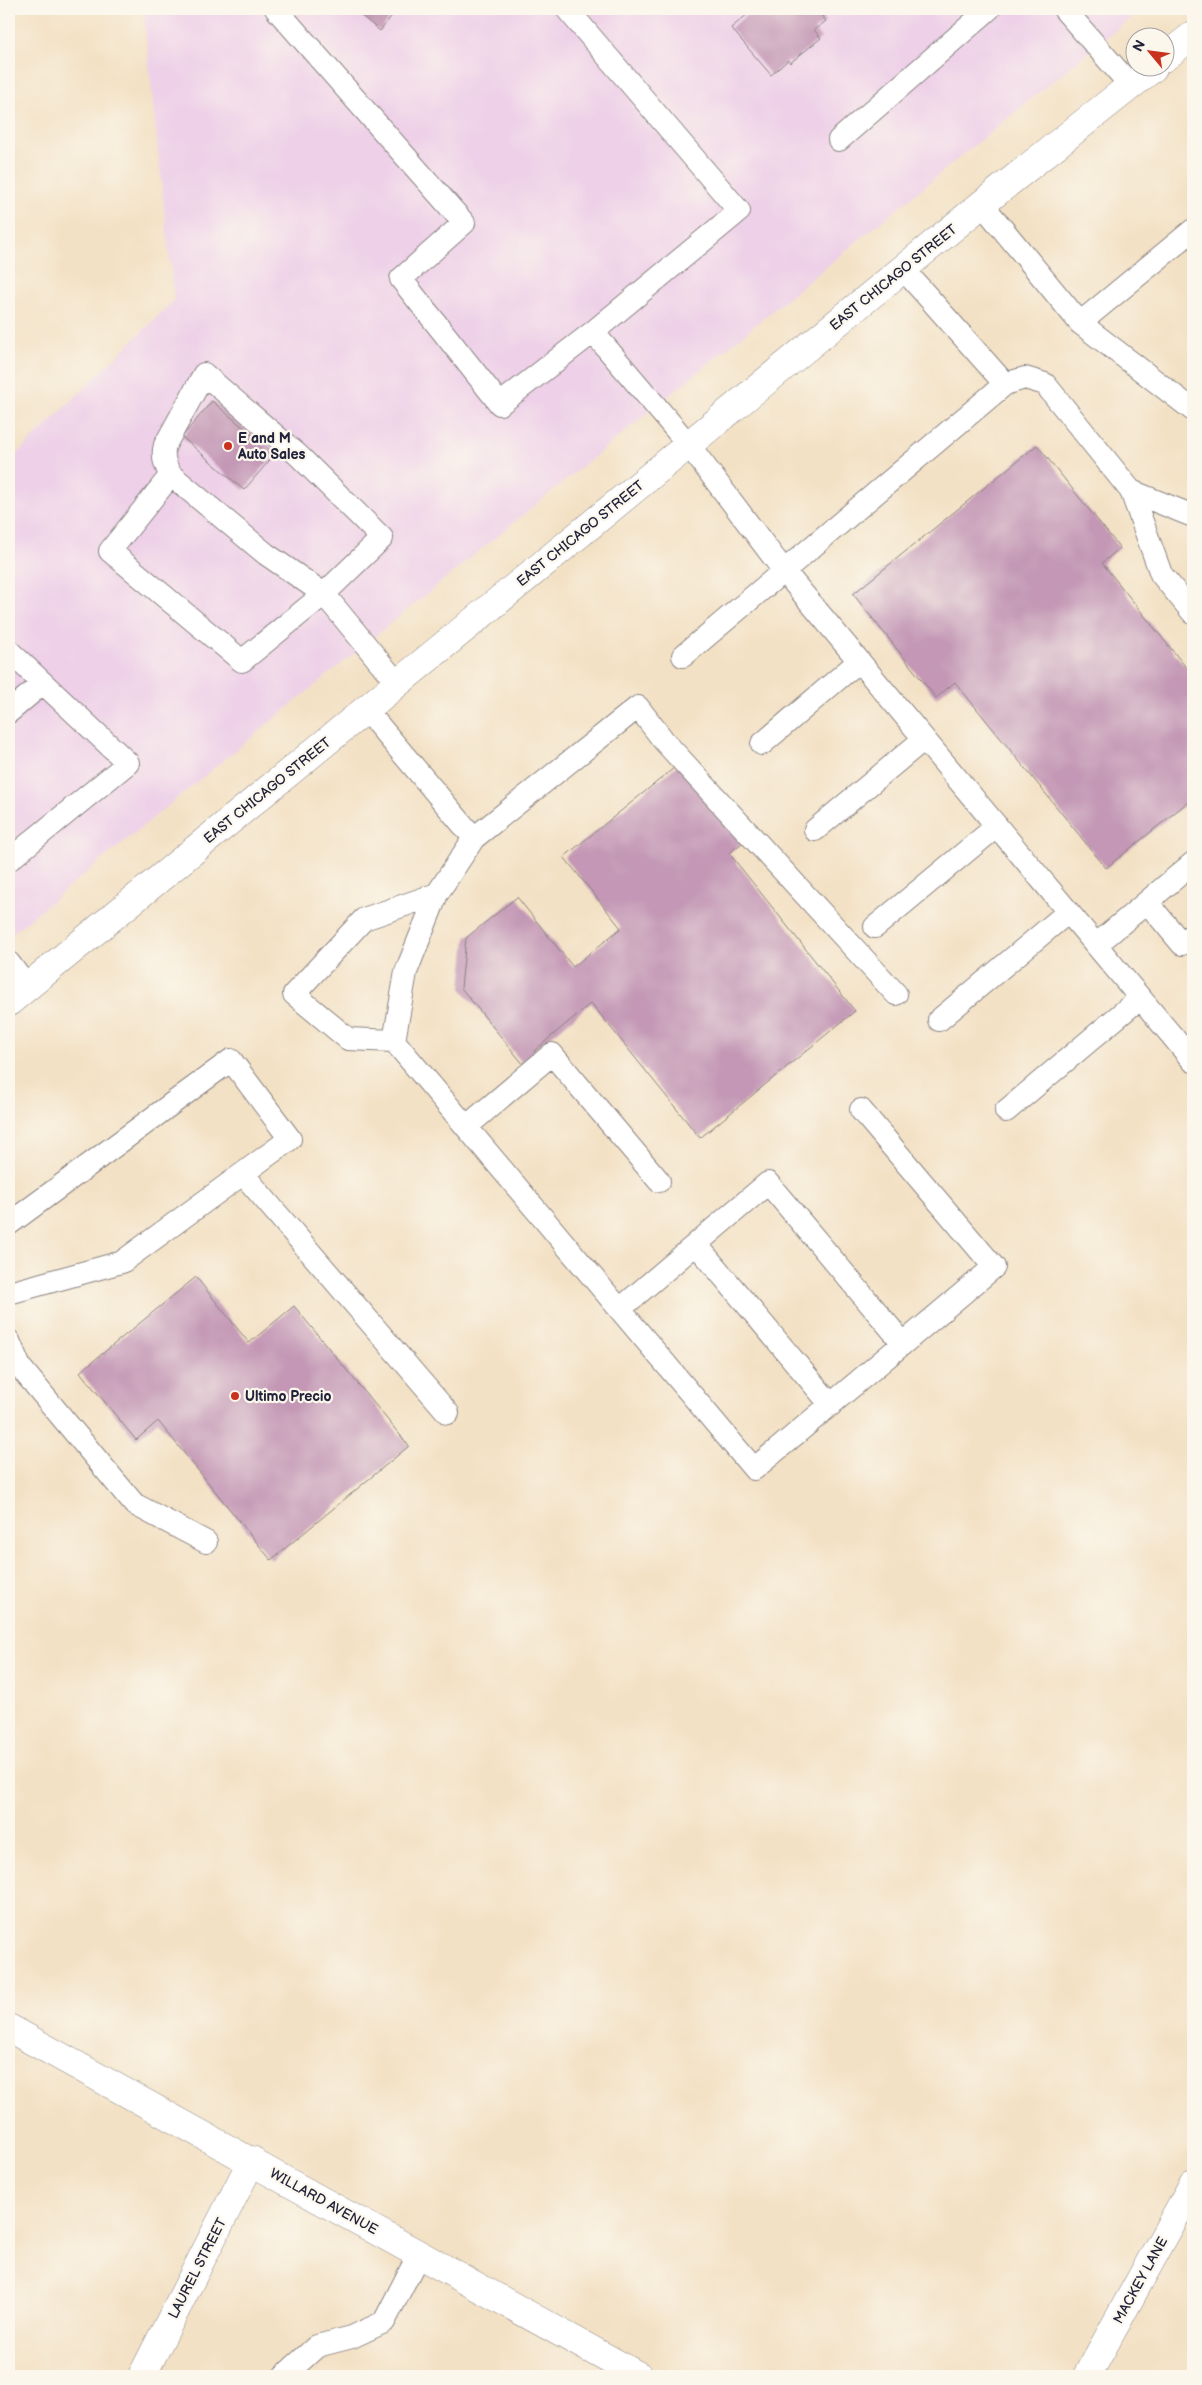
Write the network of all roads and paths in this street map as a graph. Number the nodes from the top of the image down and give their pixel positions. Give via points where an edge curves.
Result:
1 (276, 9) edge
2 (567, 9) edge
3 (989, 9) edge
4 (1064, 9) edge
5 (1193, 35) edge
6 (1174, 50) edge
7 (1141, 78) edge
8 (1131, 86) junction
9 (839, 140) dead end
10 (982, 204) junction
11 (1193, 230) edge
12 (904, 270) junction
13 (1080, 322) junction
14 (593, 332) junction
15 (1005, 384) junction
16 (1193, 410) edge
17 (688, 444) junction
18 (171, 475) junction
19 (1131, 491) junction
20 (1193, 516) edge
21 (784, 571) junction
22 (324, 594) junction
23 (1193, 613) edge
24 (9, 651) edge
25 (683, 656) dead end
26 (859, 661) junction
27 (43, 683) junction
28 (397, 683) junction
29 (365, 709) junction
30 (9, 712) edge
31 (924, 739) junction
32 (762, 744) dead end
33 (996, 826) junction
34 (815, 830) dead end
35 (474, 838) junction
36 (9, 860) edge
37 (1193, 863) edge
38 (437, 894) junction
39 (1147, 902) junction
40 (1068, 912) junction
41 (875, 927) dead end
42 (1193, 934) edge
43 (1096, 945) junction
44 (9, 963) edge
45 (18, 994) edge
46 (896, 994) dead end
47 (1140, 998) junction
48 (939, 1020) dead end
49 (394, 1041) junction
50 (1193, 1061) edge
51 (861, 1110) dead end
52 (1006, 1111) dead end
53 (466, 1127) junction
54 (243, 1174) junction
55 (659, 1181) dead end
56 (9, 1224) edge
57 (696, 1244) junction
58 (9, 1293) edge
59 (620, 1309) junction
60 (9, 1341) edge
61 (903, 1343) junction
62 (831, 1405) junction
63 (448, 1413) dead end
64 (206, 1542) dead end
65 (9, 2028) edge
66 (252, 2160) junction
67 (1193, 2184) edge
68 (418, 2254) junction
69 (142, 2376) edge
70 (284, 2376) edge
71 (639, 2376) edge
72 (1087, 2376) edge

1 - 14 lane via 464,223 400,279 500,404
2 - 14 lane via 739,211
3 - 9 lane
4 - 8 lane
5 - 6 main road
7 - 8 main road, EAST CHICAGO STREET
8 - 10 main road, EAST CHICAGO STREET
10 - 12 main road, EAST CHICAGO STREET
10 - 13 lane
11 - 13 lane
12 - 15 lane
12 - 17 main road, EAST CHICAGO STREET
13 - 16 lane
14 - 17 lane
15 - 19 lane via 1025,378 1045,384
15 - 21 lane
17 - 21 lane
17 - 28 main road, EAST CHICAGO STREET
18 - 22 lane via 266,554
18 - 22 lane via 110,551 242,661
18 - 22 lane via 166,466 164,448 204,374 298,455 382,538
19 - 20 lane
19 - 23 lane via 1162,574
21 - 25 lane
21 - 26 lane
22 - 28 lane
24 - 27 lane
26 - 31 lane
26 - 32 lane
27 - 30 lane
27 - 36 lane via 128,764
28 - 29 main road, EAST CHICAGO STREET
29 - 35 lane
29 - 45 main road, EAST CHICAGO STREET
31 - 33 lane
31 - 34 lane
33 - 40 lane
33 - 41 lane
35 - 38 lane
35 - 46 lane via 638,707 664,741
37 - 39 lane
38 - 49 lane via 406,972
38 - 49 lane via 364,919 294,994 348,1040
39 - 42 lane via 1182,944
39 - 43 lane
40 - 43 lane
40 - 48 lane
43 - 47 lane
44 - 45 lane
47 - 50 lane
47 - 52 lane
49 - 53 lane
51 - 61 lane via 994,1267
53 - 55 lane via 552,1054
53 - 59 lane
54 - 56 lane via 290,1139 231,1060
54 - 58 lane via 122,1262
54 - 63 lane
57 - 59 lane
57 - 61 lane via 768,1183
57 - 62 lane
59 - 62 lane via 754,1470
60 - 64 lane via 20,1367 134,1504
61 - 62 lane
65 - 66 main road, WILLARD AVENUE
66 - 68 main road, WILLARD AVENUE
66 - 69 main road, LAUREL STREET
67 - 72 main road, MACKEY LANE
68 - 70 lane via 384,2322 352,2337 317,2346
68 - 71 main road, WILLARD AVENUE

